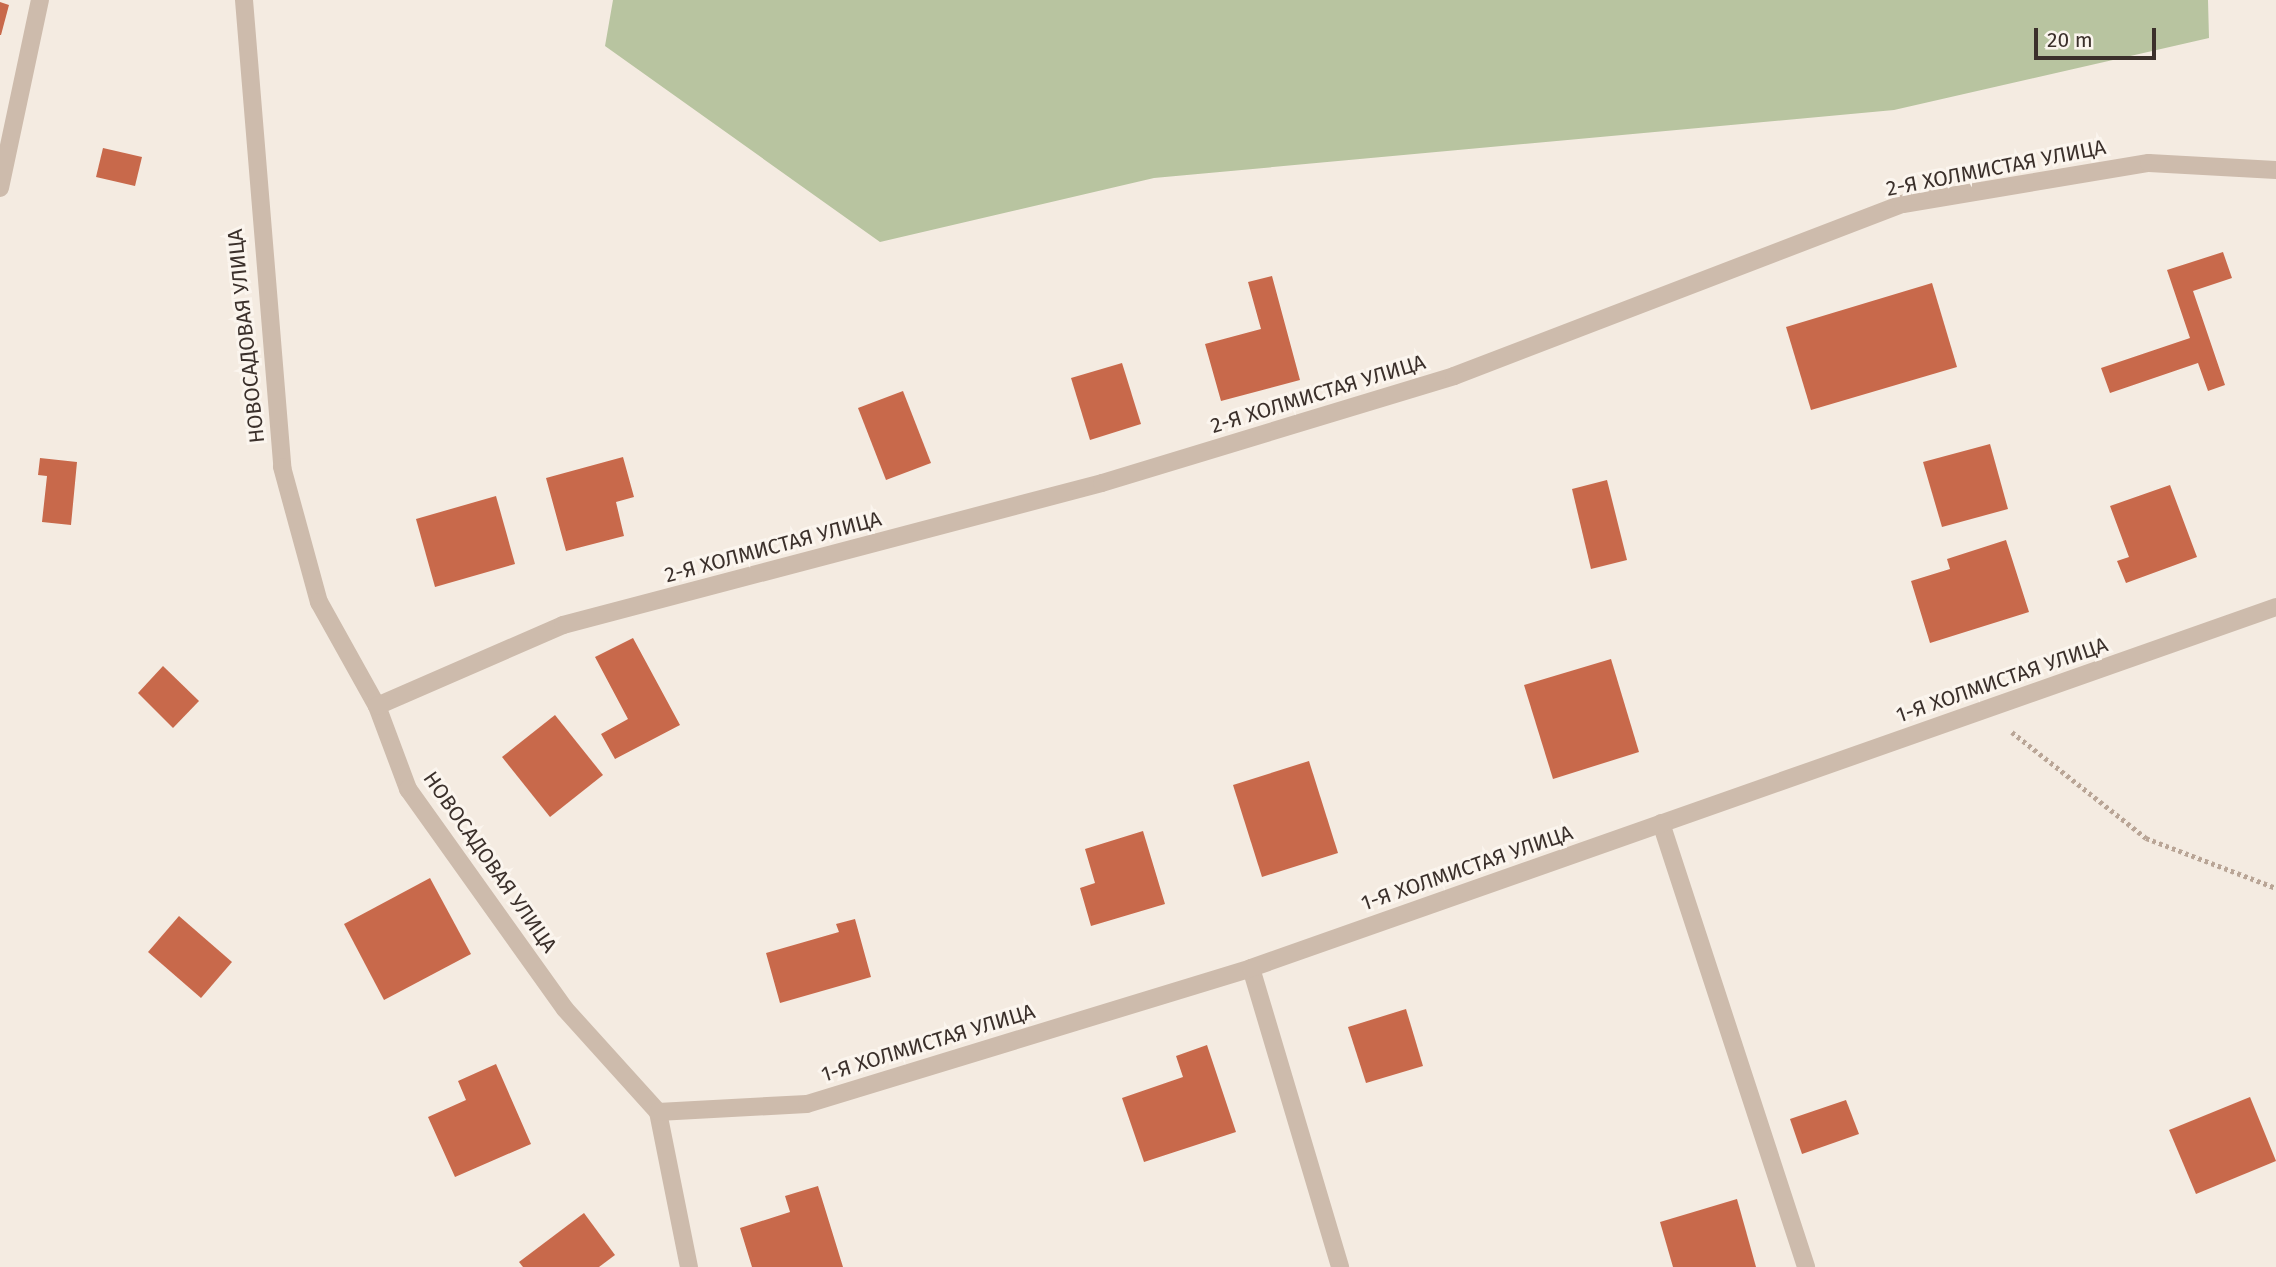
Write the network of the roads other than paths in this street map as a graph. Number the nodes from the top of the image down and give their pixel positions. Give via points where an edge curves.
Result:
1 (40, 0) edge
2 (243, 0) edge
3 (2276, 170) edge
4 (0, 188) edge
5 (2276, 607) edge
6 (377, 706) junction
7 (1661, 824) junction
8 (1251, 968) junction
9 (658, 1112) junction
10 (689, 1267) edge
11 (1340, 1267) edge
12 (1806, 1267) edge

1 - 4 street
2 - 6 street, НОВОСАДОВАЯ УЛИЦА via 282,467 319,602
3 - 6 street, 2-Я ХОЛМИСТАЯ УЛИЦА via 2148,163 1903,204 1454,376 1102,483 564,625
5 - 7 street, 1-Я ХОЛМИСТАЯ УЛИЦА
6 - 9 street, НОВОСАДОВАЯ УЛИЦА via 408,789 565,1009
7 - 8 street, 1-Я ХОЛМИСТАЯ УЛИЦА
7 - 12 street
8 - 9 street, 1-Я ХОЛМИСТАЯ УЛИЦА via 807,1104
8 - 11 street
9 - 10 street

